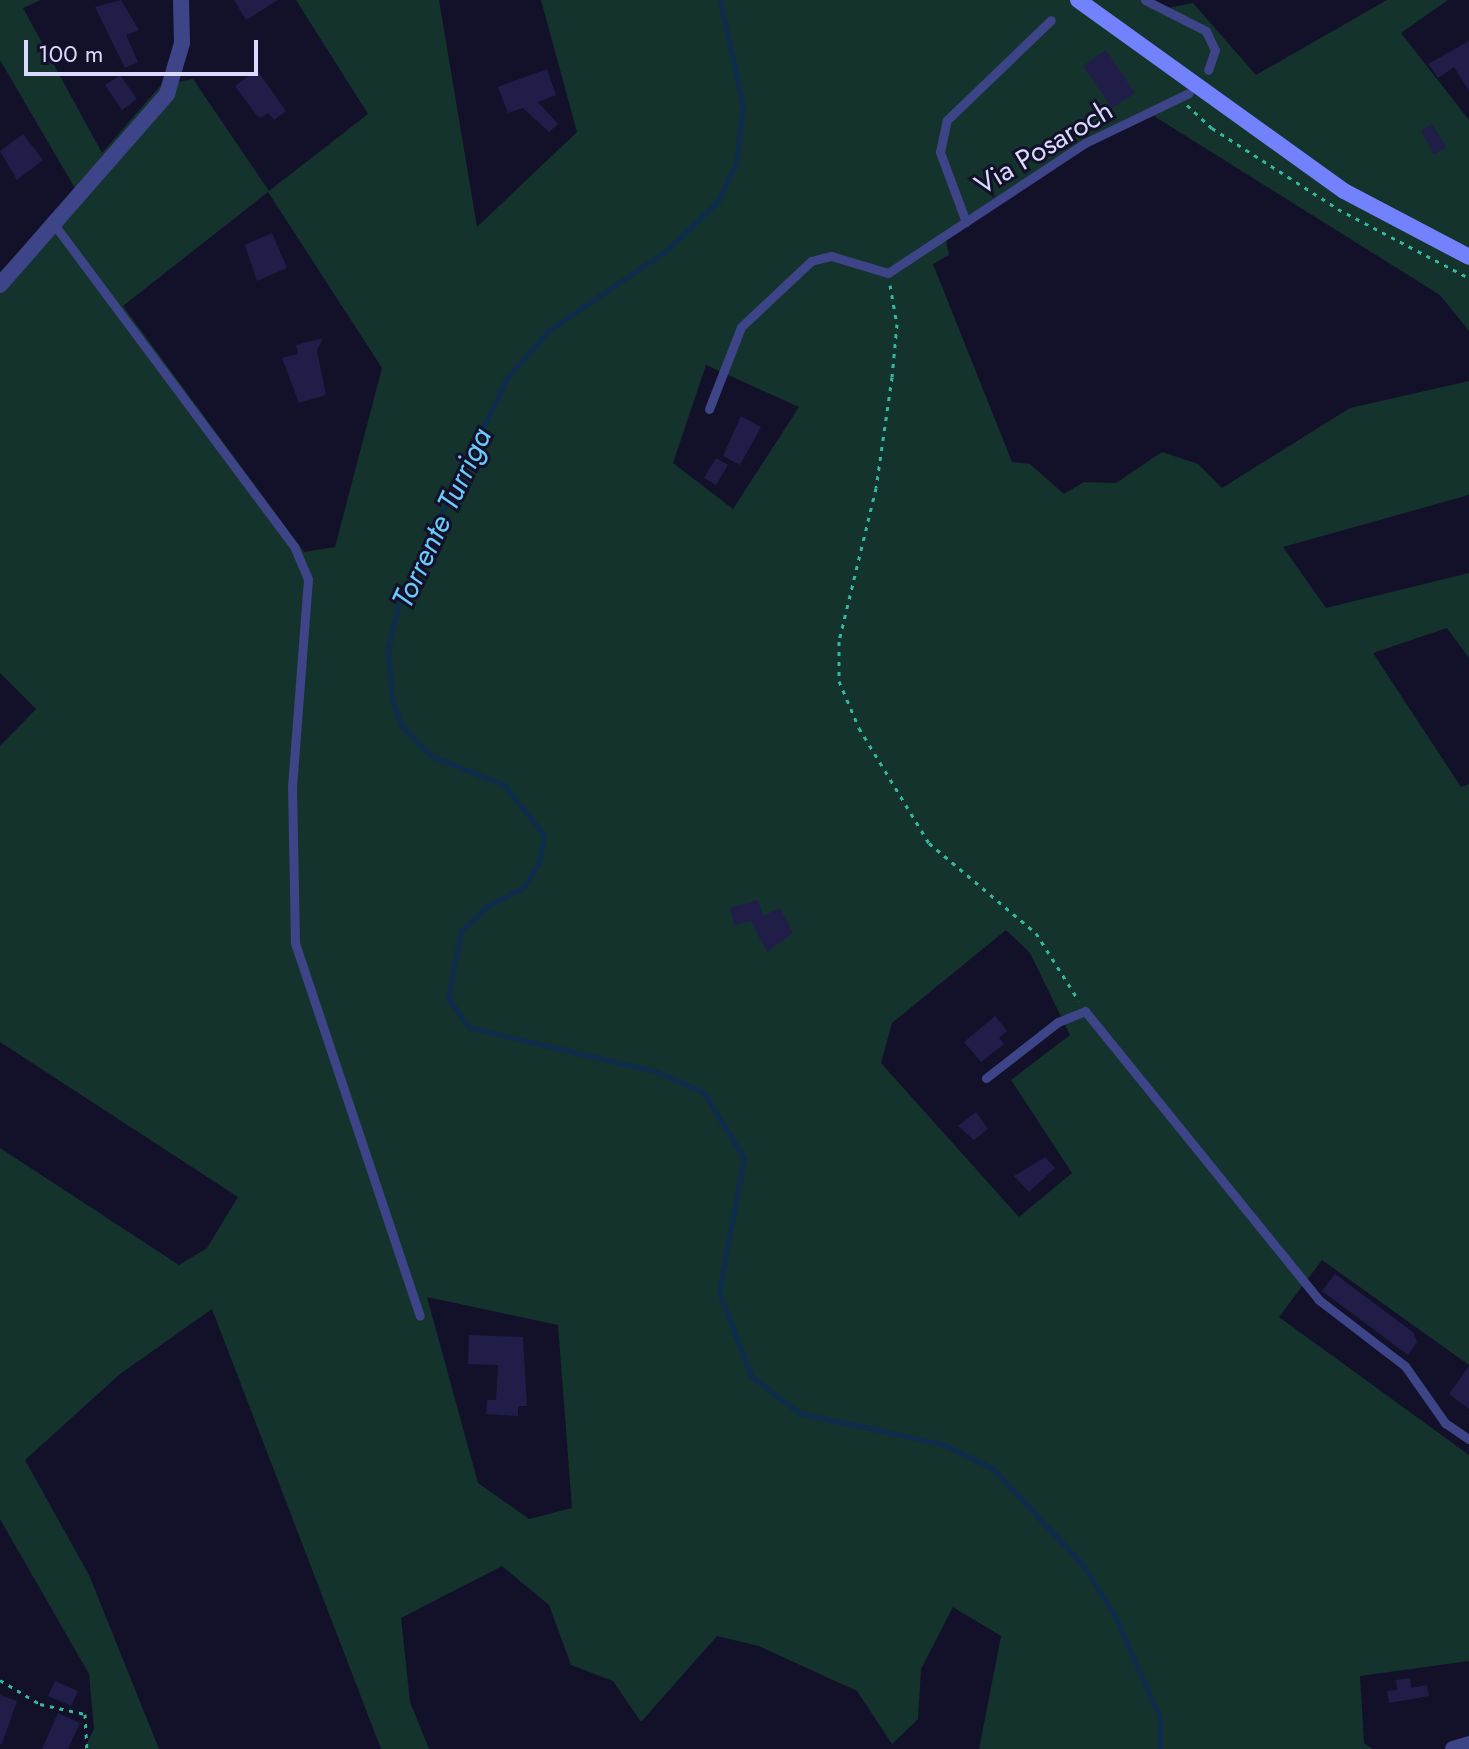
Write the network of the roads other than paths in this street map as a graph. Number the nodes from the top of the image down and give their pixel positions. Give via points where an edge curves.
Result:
1 (1078, 0) edge
2 (1145, 0) edge
3 (185, 2) edge
4 (1051, 20) dead end
5 (1208, 70) dead end
6 (1189, 93) dead end
7 (966, 222) junction
8 (56, 227) junction
9 (1469, 257) edge
10 (0, 285) edge
11 (709, 409) dead end
12 (986, 1078) dead end
13 (420, 1316) dead end
14 (1469, 1439) edge
15 (1469, 1744) edge
16 (1453, 1749) edge

1 - 9 main road via 1344,191
2 - 5 lane via 1206,31 1215,50
3 - 8 street via 179,62 167,94
4 - 7 lane, Via Posaroch via 947,120 940,152
6 - 7 lane, Via Posaroch via 1085,143
7 - 11 lane, Via Posaroch via 888,273 831,256 811,261 741,327
8 - 10 street
8 - 13 lane via 294,546 308,579 292,786 295,943
12 - 14 lane via 1058,1022 1085,1011 1319,1300 1405,1366 1445,1423
15 - 16 street

